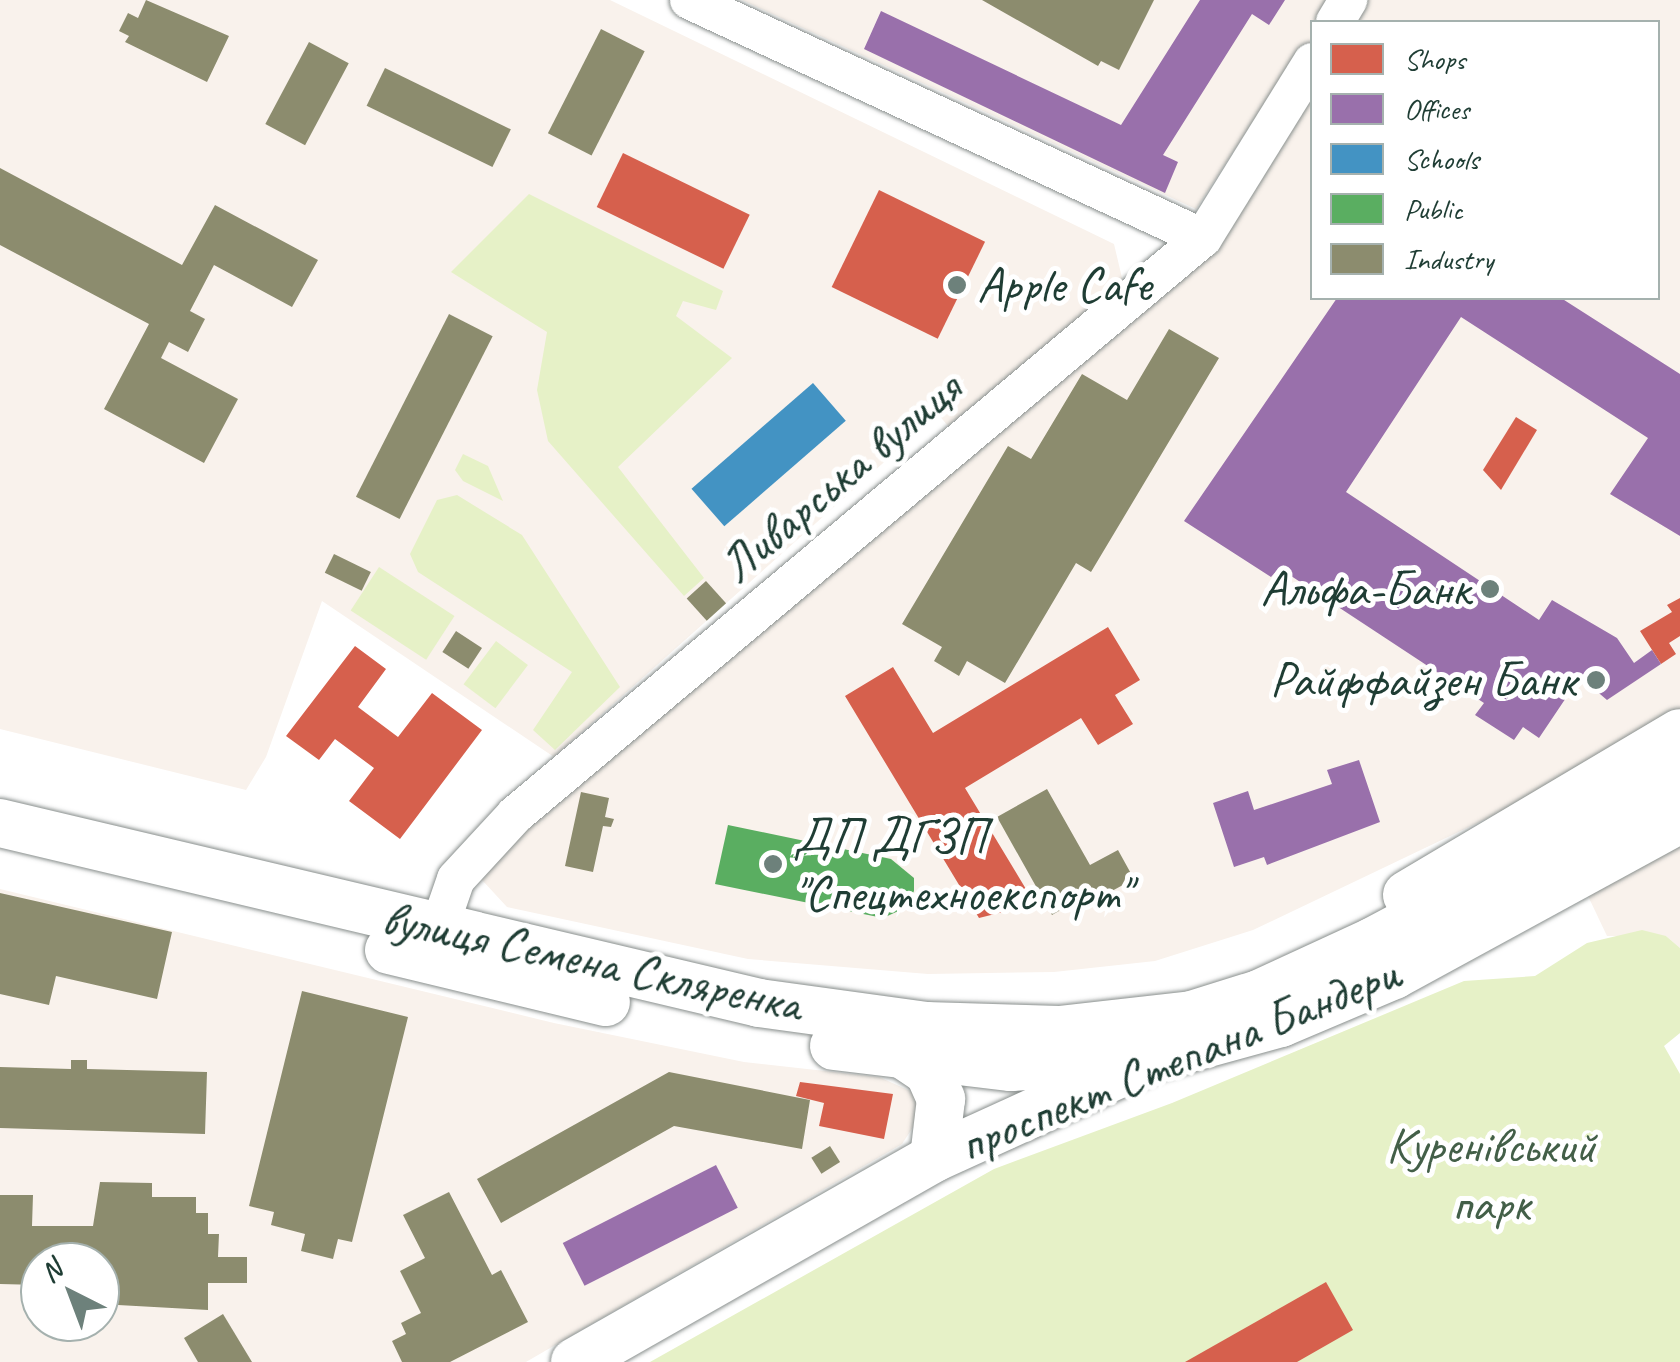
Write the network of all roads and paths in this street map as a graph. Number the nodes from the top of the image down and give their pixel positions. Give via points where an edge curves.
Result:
1 (689, 0) edge
2 (1310, 65) edge
3 (1204, 238) junction
4 (1680, 732) edge
5 (1680, 778) edge
6 (1680, 819) edge
7 (0, 823) edge
8 (0, 857) edge
9 (433, 944) junction
10 (1259, 994) junction
11 (1192, 1015) joint
12 (906, 1057) junction
13 (1154, 1058) junction
14 (934, 1158) junction
15 (576, 1361) edge

1 - 3 street
2 - 3 street, Ливарська вулиця
3 - 9 street, Ливарська вулиця via 515,815 456,878
4 - 10 main road via 1466,855
5 - 10 main road, проспект Степана Бандери via 1372,942
6 - 13 main road, проспект Степана Бандери via 1394,975 1281,1023
7 - 9 main road, вулиця Семена Скляренка
8 - 9 main road, вулиця Семена Скляренка
9 - 11 main road, вулиця Семена Скляренка via 926,1026 1060,1030
9 - 12 main road, вулиця Семена Скляренка via 752,1034
10 - 11 main road, проспект Степана Бандери
12 - 13 main road, вулиця Семена Скляренка via 1011,1067
12 - 14 main road via 928,1072 941,1098
13 - 14 main road, проспект Степана Бандери
14 - 15 main road, проспект Степана Бандери

